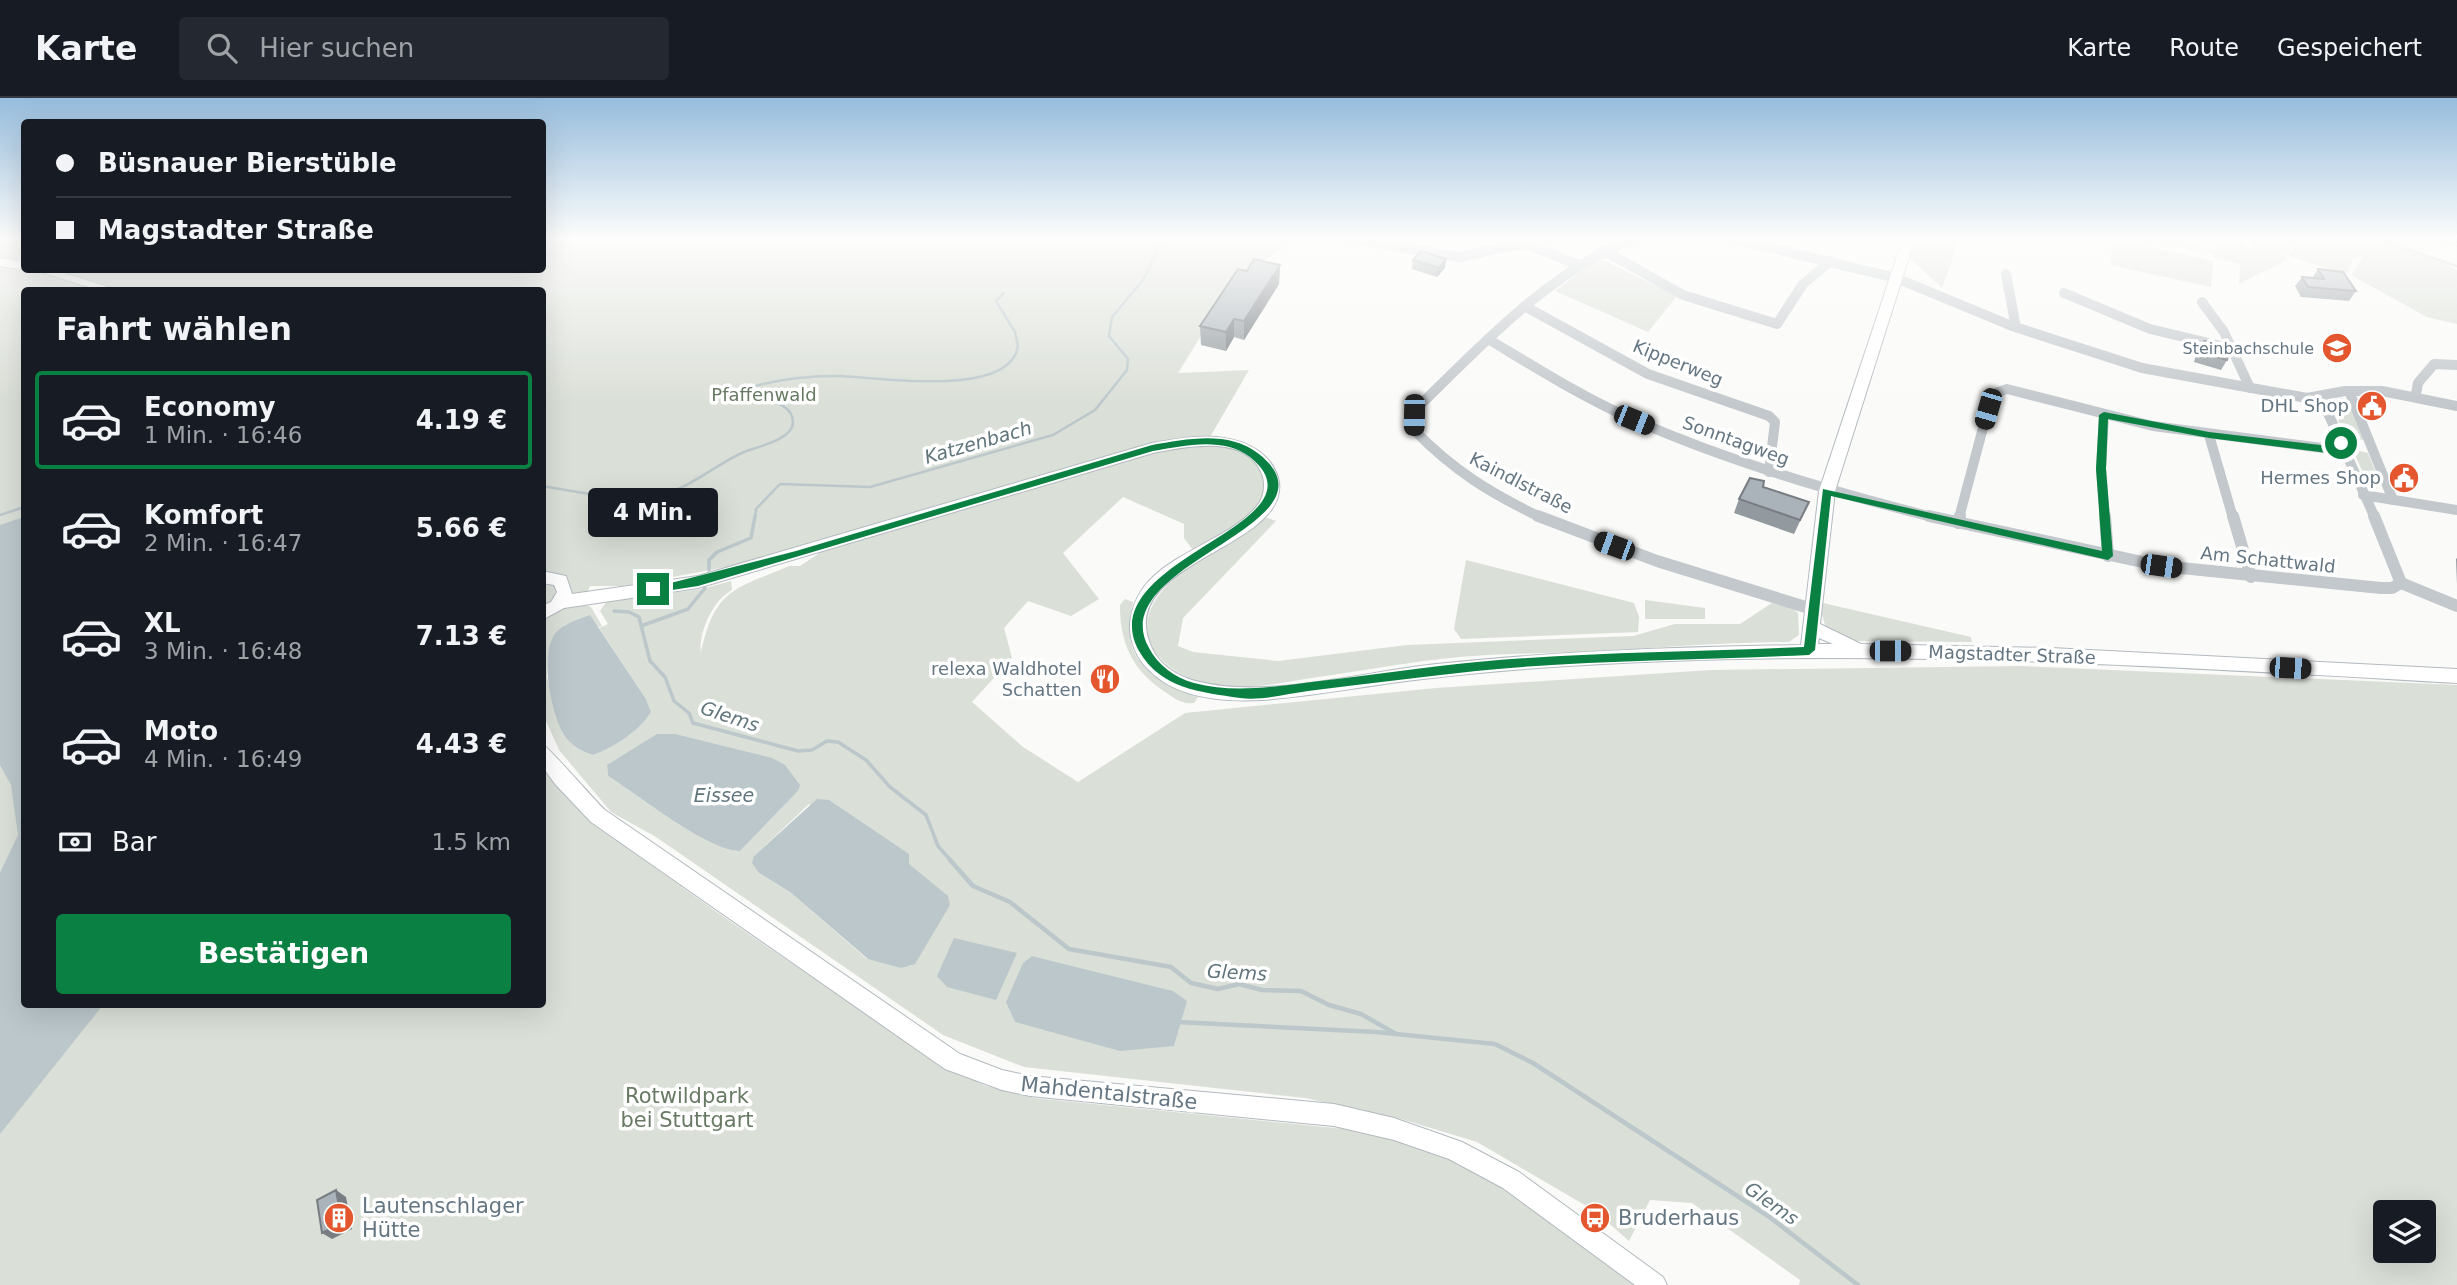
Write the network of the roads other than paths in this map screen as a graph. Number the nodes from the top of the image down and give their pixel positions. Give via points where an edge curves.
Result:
1 (1543, 293) edge
2 (1680, 293) edge
3 (1797, 293) edge
4 (1891, 293) edge
5 (1933, 293) edge
6 (2010, 293) edge
7 (2065, 293) edge
8 (2202, 302) dead end
9 (1526, 307) junction
10 (2012, 326) junction
11 (1488, 339) junction
12 (2234, 349) junction
13 (2457, 365) edge
14 (2250, 388) junction
15 (2349, 391) junction
16 (2416, 394) junction
17 (2307, 398) junction
18 (2457, 406) edge
19 (2104, 415) junction
20 (2209, 435) junction
21 (2344, 451) junction
22 (1769, 472) junction
23 (1827, 491) junction
24 (2363, 495) junction
25 (2393, 500) junction
26 (2457, 510) edge
27 (1958, 523) junction
28 (2108, 556) junction
29 (546, 577) edge
30 (2251, 577) junction
31 (2401, 583) junction
32 (563, 595) junction
33 (2457, 606) edge
34 (546, 611) edge
35 (1811, 617) junction
36 (1809, 650) junction
37 (1867, 651) junction
38 (2457, 676) edge
39 (546, 757) edge
40 (1655, 1285) edge

1 - 9 street, Kaindlstraße
2 - 3 street via 1777,324
4 - 23 main road
5 - 10 street
6 - 10 street
7 - 12 street via 2150,329
8 - 12 street via 2217,317
9 - 11 street, Kaindlstraße
9 - 22 street, Kipperweg via 1647,374 1769,416 1775,422
10 - 14 street via 2142,368
11 - 22 street, Sonntagweg via 1634,420
11 - 35 street, Kaindlstraße via 1416,409 1414,430 1433,453 1486,488 1595,539
12 - 14 street
13 - 16 street via 2434,364 2418,383
14 - 17 street
15 - 16 street
15 - 17 street
15 - 25 street
16 - 18 street
17 - 21 street via 2328,413
19 - 20 street
19 - 27 street via 2007,389 1998,392 1988,409
19 - 28 street via 2101,469
20 - 21 street
20 - 30 street
21 - 24 street
22 - 23 street, Sonntagweg
23 - 27 street, Am Schattwald
23 - 35 main road
24 - 25 street
24 - 31 street via 2398,567
25 - 26 street
27 - 28 street, Am Schattwald
28 - 30 street, Am Schattwald
29 - 32 main road via 555,578
30 - 31 street, Am Schattwald via 2381,588
31 - 33 street, Am Schattwald
32 - 34 main road
32 - 36 main road, Magstadter Straße via 600,595 698,582 1152,448 1210,441 1230,443 1255,455 1270,470 1273,489 1255,518 1169,573 1143,604 1138,624 1144,651 1164,673 1191,687 1245,694 1479,667
35 - 36 main road
35 - 37 main road via 1835,640
36 - 37 main road, Magstadter Straße
37 - 38 main road, Magstadter Straße via 2031,654
39 - 40 main road, Mahdentalstraße via 597,816 953,1062 1030,1086 1334,1115 1394,1129 1454,1150 1511,1180

